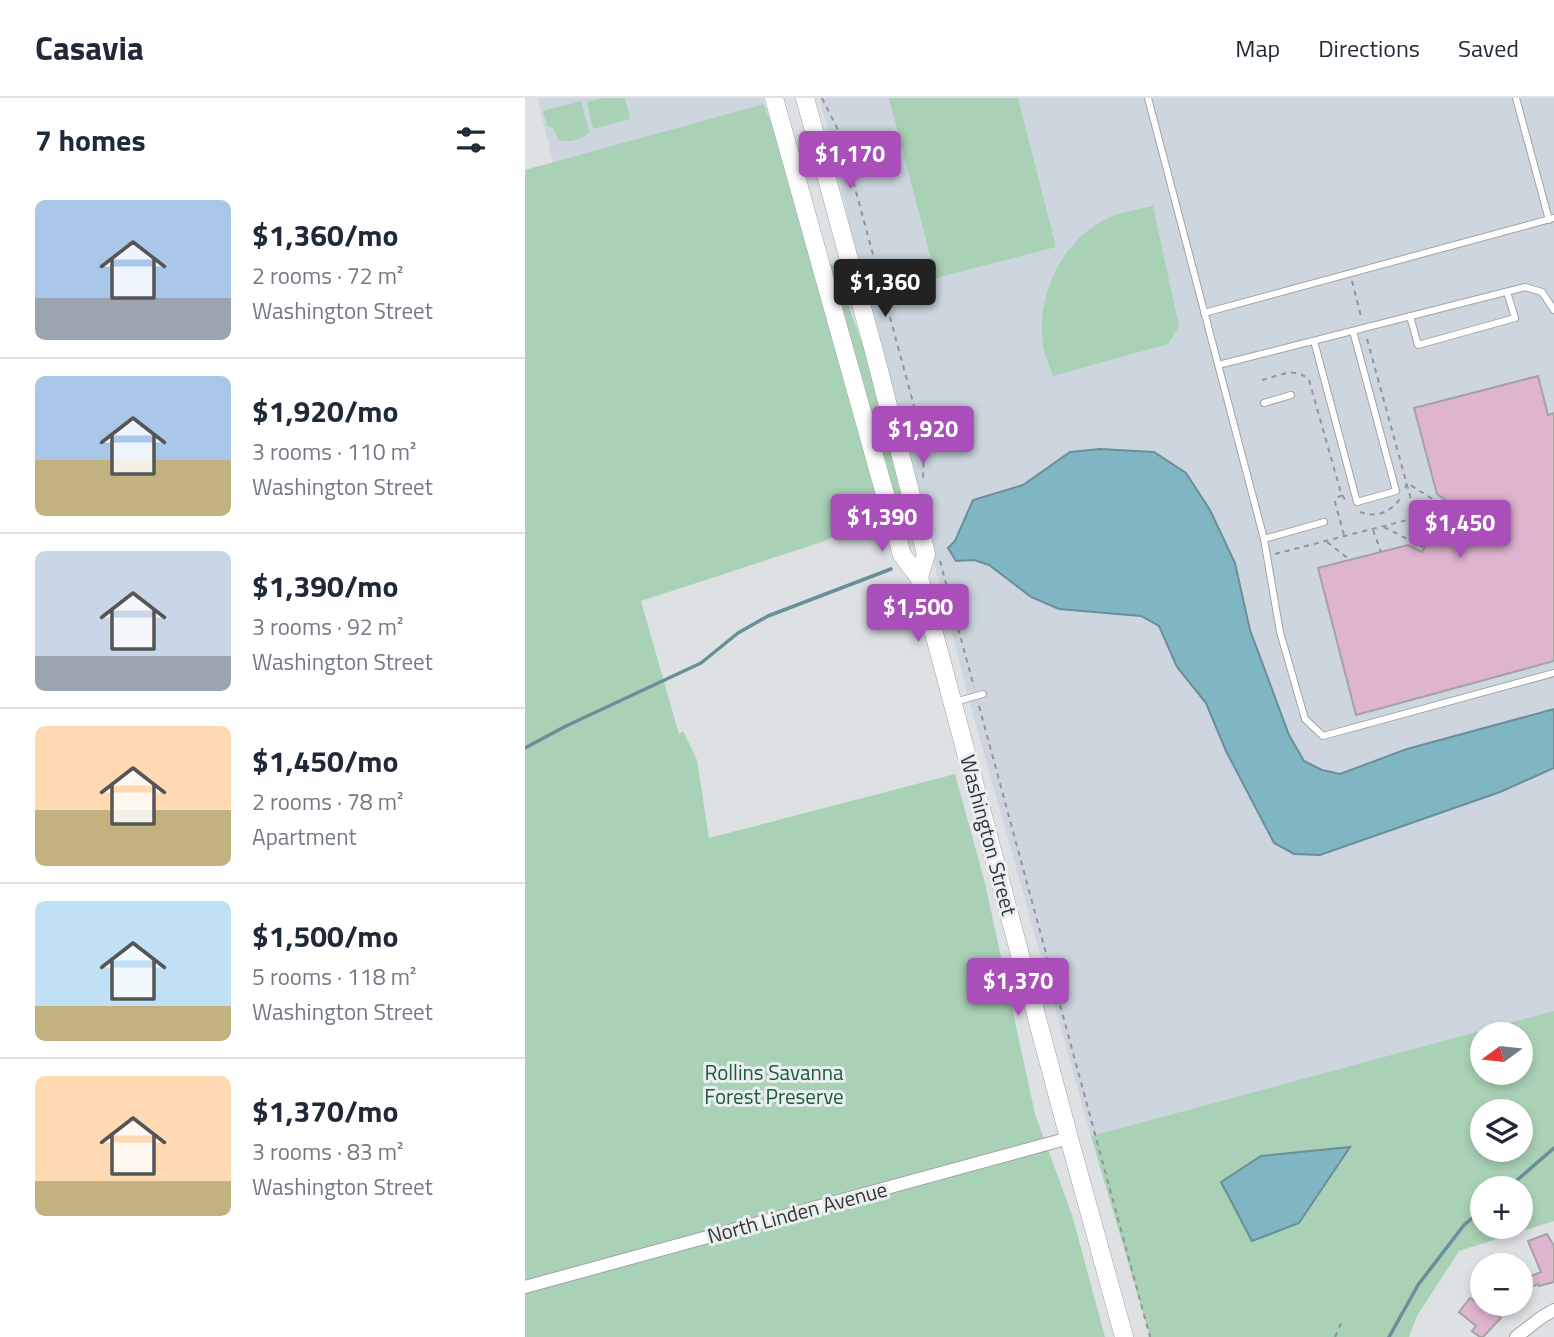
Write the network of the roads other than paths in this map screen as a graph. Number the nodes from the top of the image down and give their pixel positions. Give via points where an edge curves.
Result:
1 (774, 98) edge
2 (805, 98) edge
3 (1148, 98) edge
4 (1516, 98) edge
5 (1551, 219) edge
6 (1507, 292) junction
7 (1554, 310) edge
8 (1204, 313) junction
9 (1410, 317) junction
10 (1353, 331) junction
11 (1314, 341) junction
12 (1218, 365) junction
13 (1291, 395) dead end
14 (1264, 403) dead end
15 (1324, 522) dead end
16 (1264, 539) junction
17 (919, 577) junction
18 (1554, 673) edge
19 (980, 695) road end
20 (953, 702) junction
21 (1069, 1138) junction
22 (525, 1287) edge
23 (1554, 1310) edge
24 (1124, 1337) edge
25 (1516, 1337) edge

1 - 17 main road, Washington Street via 902,555
2 - 17 main road, Washington Street via 926,554
3 - 8 lane
4 - 5 lane
5 - 8 lane
6 - 7 lane via 1525,287 1542,292
6 - 9 lane
6 - 9 lane via 1515,318 1418,345
8 - 12 lane
9 - 10 lane
10 - 11 lane
10 - 11 lane via 1396,491 1357,502
11 - 12 lane
12 - 16 lane
13 - 14 lane
15 - 16 lane
16 - 18 lane via 1280,632 1305,719 1323,736
17 - 20 main road, Washington Street
19 - 20 lane
20 - 21 main road, Washington Street
21 - 22 street, North Linden Avenue
21 - 24 main road, Washington Street
23 - 25 street

